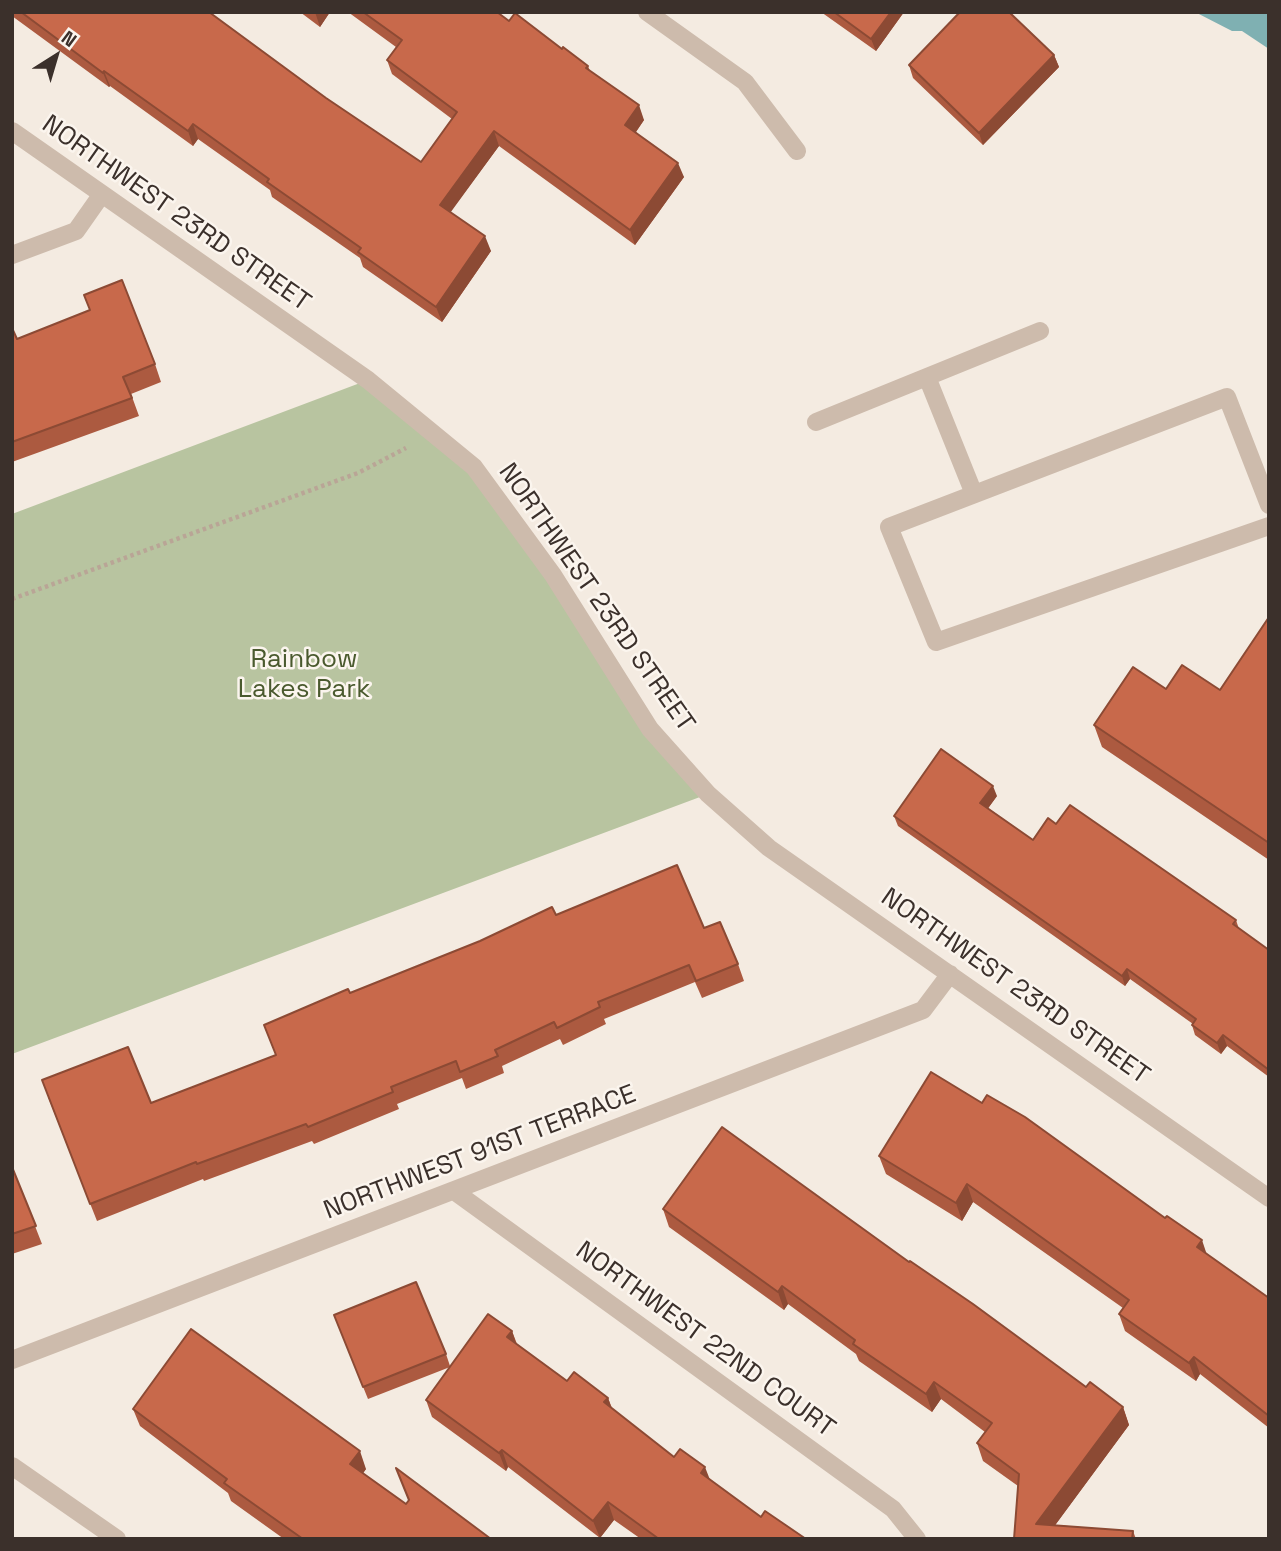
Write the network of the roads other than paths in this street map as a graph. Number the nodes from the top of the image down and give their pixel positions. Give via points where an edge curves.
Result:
1 (648, 12) edge
2 (12, 131) edge
3 (797, 151) dead end
4 (102, 194) junction
5 (12, 254) edge
6 (1041, 331) dead end
7 (927, 377) junction
8 (816, 422) dead end
9 (974, 494) junction
10 (1269, 505) edge
11 (1269, 526) edge
12 (950, 974) junction
13 (454, 1191) junction
14 (1269, 1198) edge
15 (12, 1360) edge
16 (12, 1466) edge
17 (117, 1539) edge
18 (917, 1539) edge

1 - 3 street via 745,82
2 - 4 street, NORTHWEST 23RD STREET
4 - 5 street via 76,231
4 - 12 street, NORTHWEST 23RD STREET via 368,380 474,467 553,575 650,729 708,794 769,848
6 - 7 street
7 - 8 street
7 - 9 street
9 - 10 street via 1227,397
9 - 11 street via 889,527 936,642
12 - 13 street, NORTHWEST 91ST TERRACE via 923,1010
12 - 14 street, NORTHWEST 23RD STREET
13 - 15 street, NORTHWEST 91ST TERRACE
13 - 18 street, NORTHWEST 22ND COURT via 893,1509
16 - 17 street

